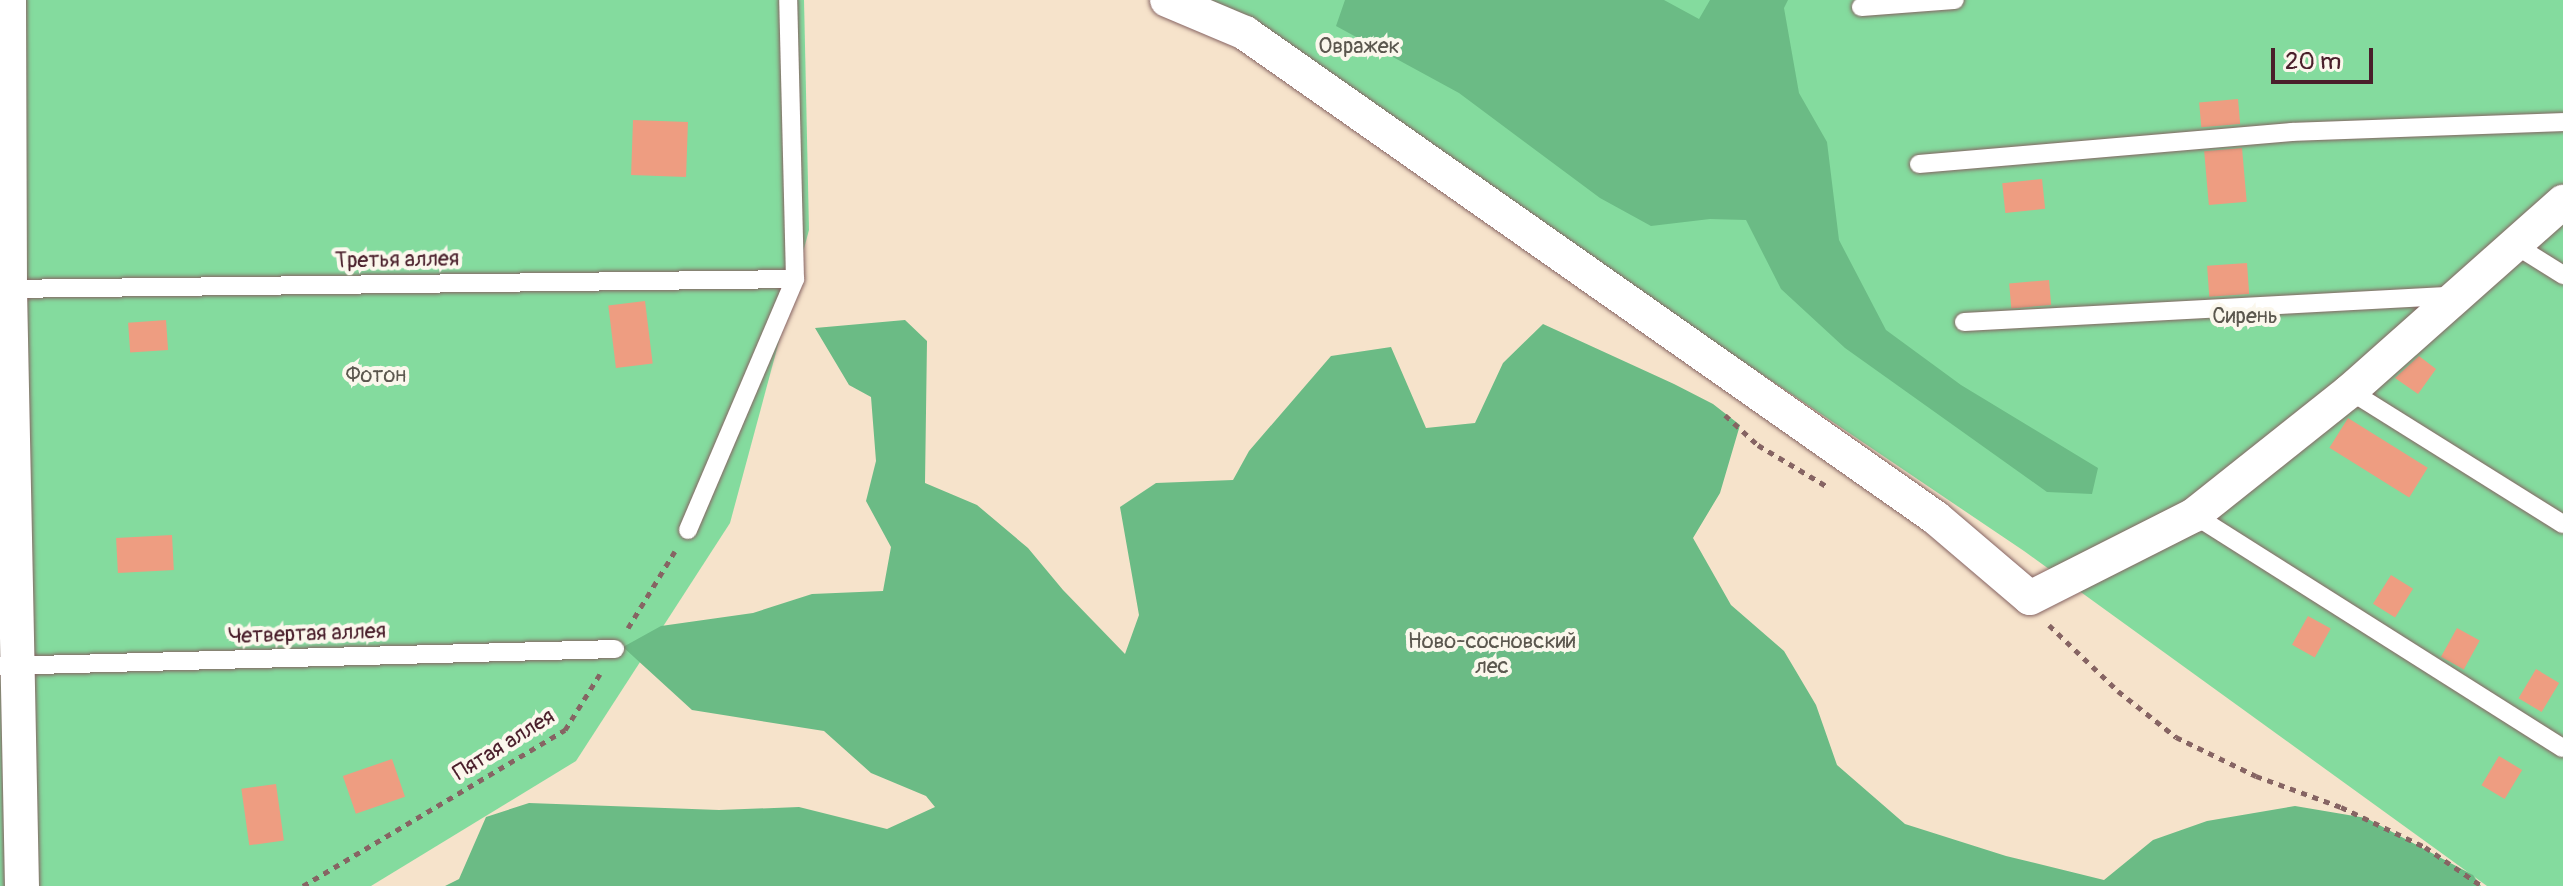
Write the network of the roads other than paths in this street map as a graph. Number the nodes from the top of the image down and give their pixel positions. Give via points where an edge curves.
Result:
1 (9, 0) edge
2 (788, 0) edge
3 (1167, 0) edge
4 (1955, 0) edge
5 (1861, 7) dead end
6 (2563, 122) edge
7 (1919, 164) dead end
8 (2563, 202) edge
9 (2515, 245) junction
10 (2563, 275) edge
11 (795, 279) junction
12 (5, 289) edge
13 (2458, 295) junction
14 (1964, 322) dead end
15 (2350, 391) junction
16 (2194, 515) junction
17 (2563, 524) edge
18 (688, 530) road end
19 (615, 649) road end
20 (9, 666) edge
21 (2563, 748) edge
22 (22, 886) edge

1 - 12 street
2 - 11 lane
3 - 16 street via 1258,42 1936,518 2030,598
4 - 5 lane
6 - 7 lane via 2292,132
8 - 9 street
9 - 10 lane
9 - 13 street
11 - 12 lane, Третья аллея
11 - 18 lane
12 - 20 street
13 - 14 lane
13 - 15 street
15 - 16 street
15 - 17 lane
16 - 21 lane
19 - 20 lane, Четвертая аллея
20 - 22 street

